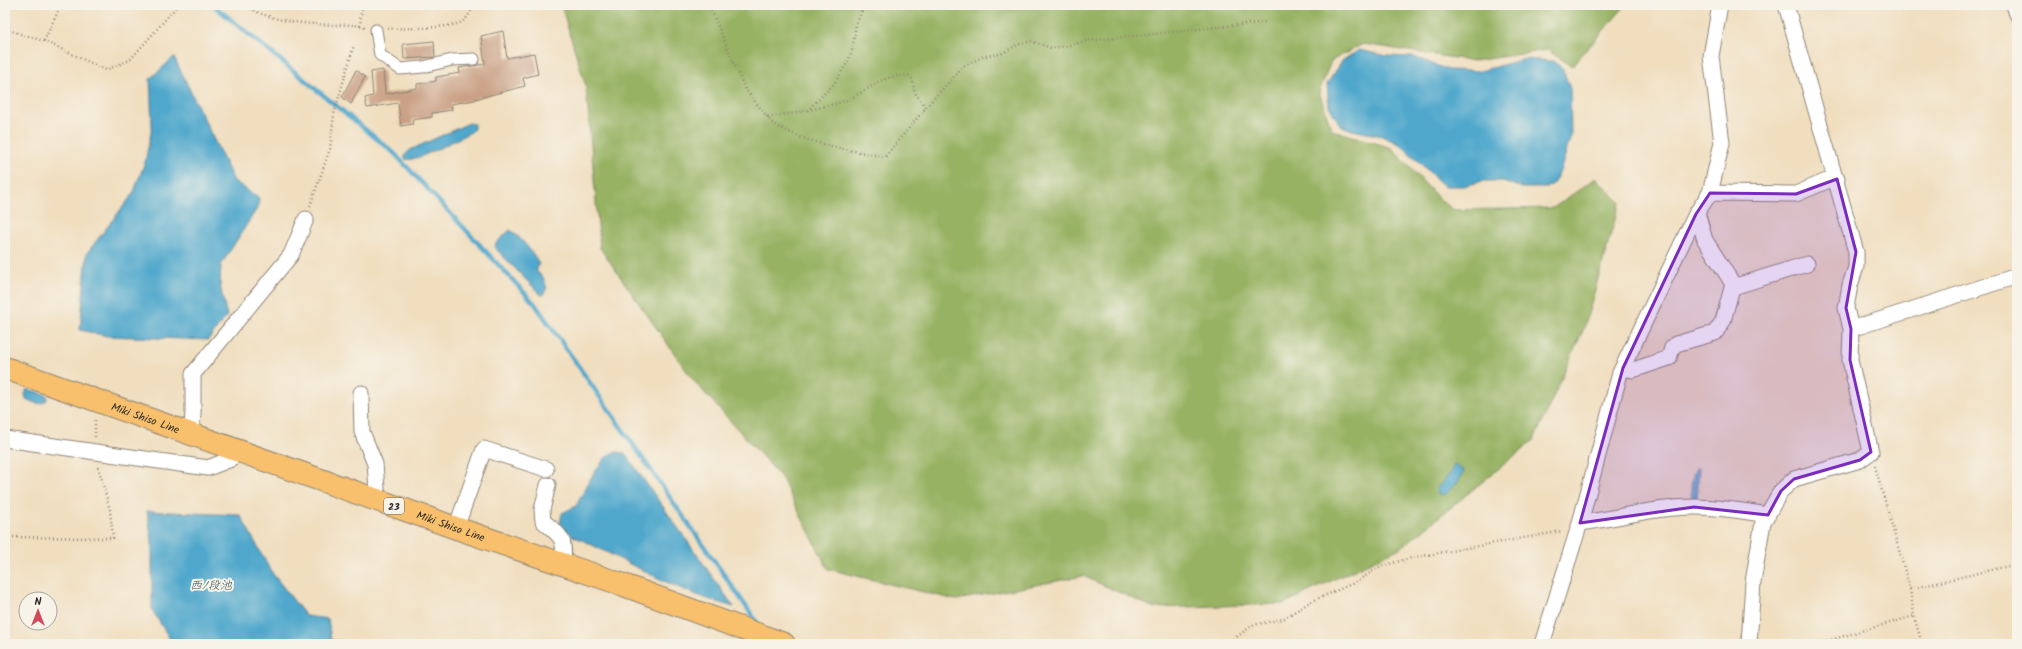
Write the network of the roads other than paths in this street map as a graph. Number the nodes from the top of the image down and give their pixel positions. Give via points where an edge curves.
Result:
1 (1720, 5) edge
2 (1786, 5) edge
3 (2014, 5) edge
4 (2017, 14) edge
5 (376, 30) road end
6 (474, 59) dead end
7 (1837, 179) junction
8 (1710, 193) junction
9 (1696, 214) junction
10 (306, 219) road end
11 (1807, 264) dead end
12 (2017, 276) edge
13 (1733, 287) junction
14 (1851, 329) junction
15 (5, 368) edge
16 (1623, 368) junction
17 (361, 393) dead end
18 (191, 435) junction
19 (5, 439) edge
20 (235, 449) junction
21 (546, 469) dead end
22 (548, 485) dead end
23 (375, 500) junction
24 (1768, 515) junction
25 (1579, 527) junction
26 (456, 528) junction
27 (563, 564) junction
28 (750, 638) edge
29 (784, 644) edge
30 (1542, 644) edge
31 (1749, 644) edge

1 - 8 street via 1711,56 1722,143
2 - 7 street
3 - 4 street
5 - 6 street via 380,55 400,69
7 - 8 street via 1796,194
7 - 14 street via 1856,252 1856,267 1846,308
8 - 9 street
9 - 13 street via 1700,219 1705,240 1724,267
9 - 16 street
10 - 18 street via 291,255 193,374
11 - 13 street
12 - 14 street
13 - 16 street via 1723,321 1715,333 1676,344 1669,358 1633,370
14 - 24 street via 1850,360 1872,452 1860,460 1794,479 1781,491
15 - 18 main road, Miki Shiso Line / 23
16 - 25 street
17 - 23 street via 362,432 375,464
18 - 20 main road, Miki Shiso Line / 23
19 - 20 street via 208,468 231,459
20 - 23 main road, Miki Shiso Line / 23
21 - 26 street via 484,449
22 - 27 street via 542,510 543,521 560,535 564,545
23 - 26 main road, Miki Shiso Line / 23
24 - 25 street via 1734,509 1672,508
24 - 31 street via 1763,522 1752,582
25 - 30 street
26 - 27 main road, Miki Shiso Line / 23
27 - 28 main road, Miki Shiso Line / 23 via 618,583
28 - 29 main road, Miki Shiso Line / 23

